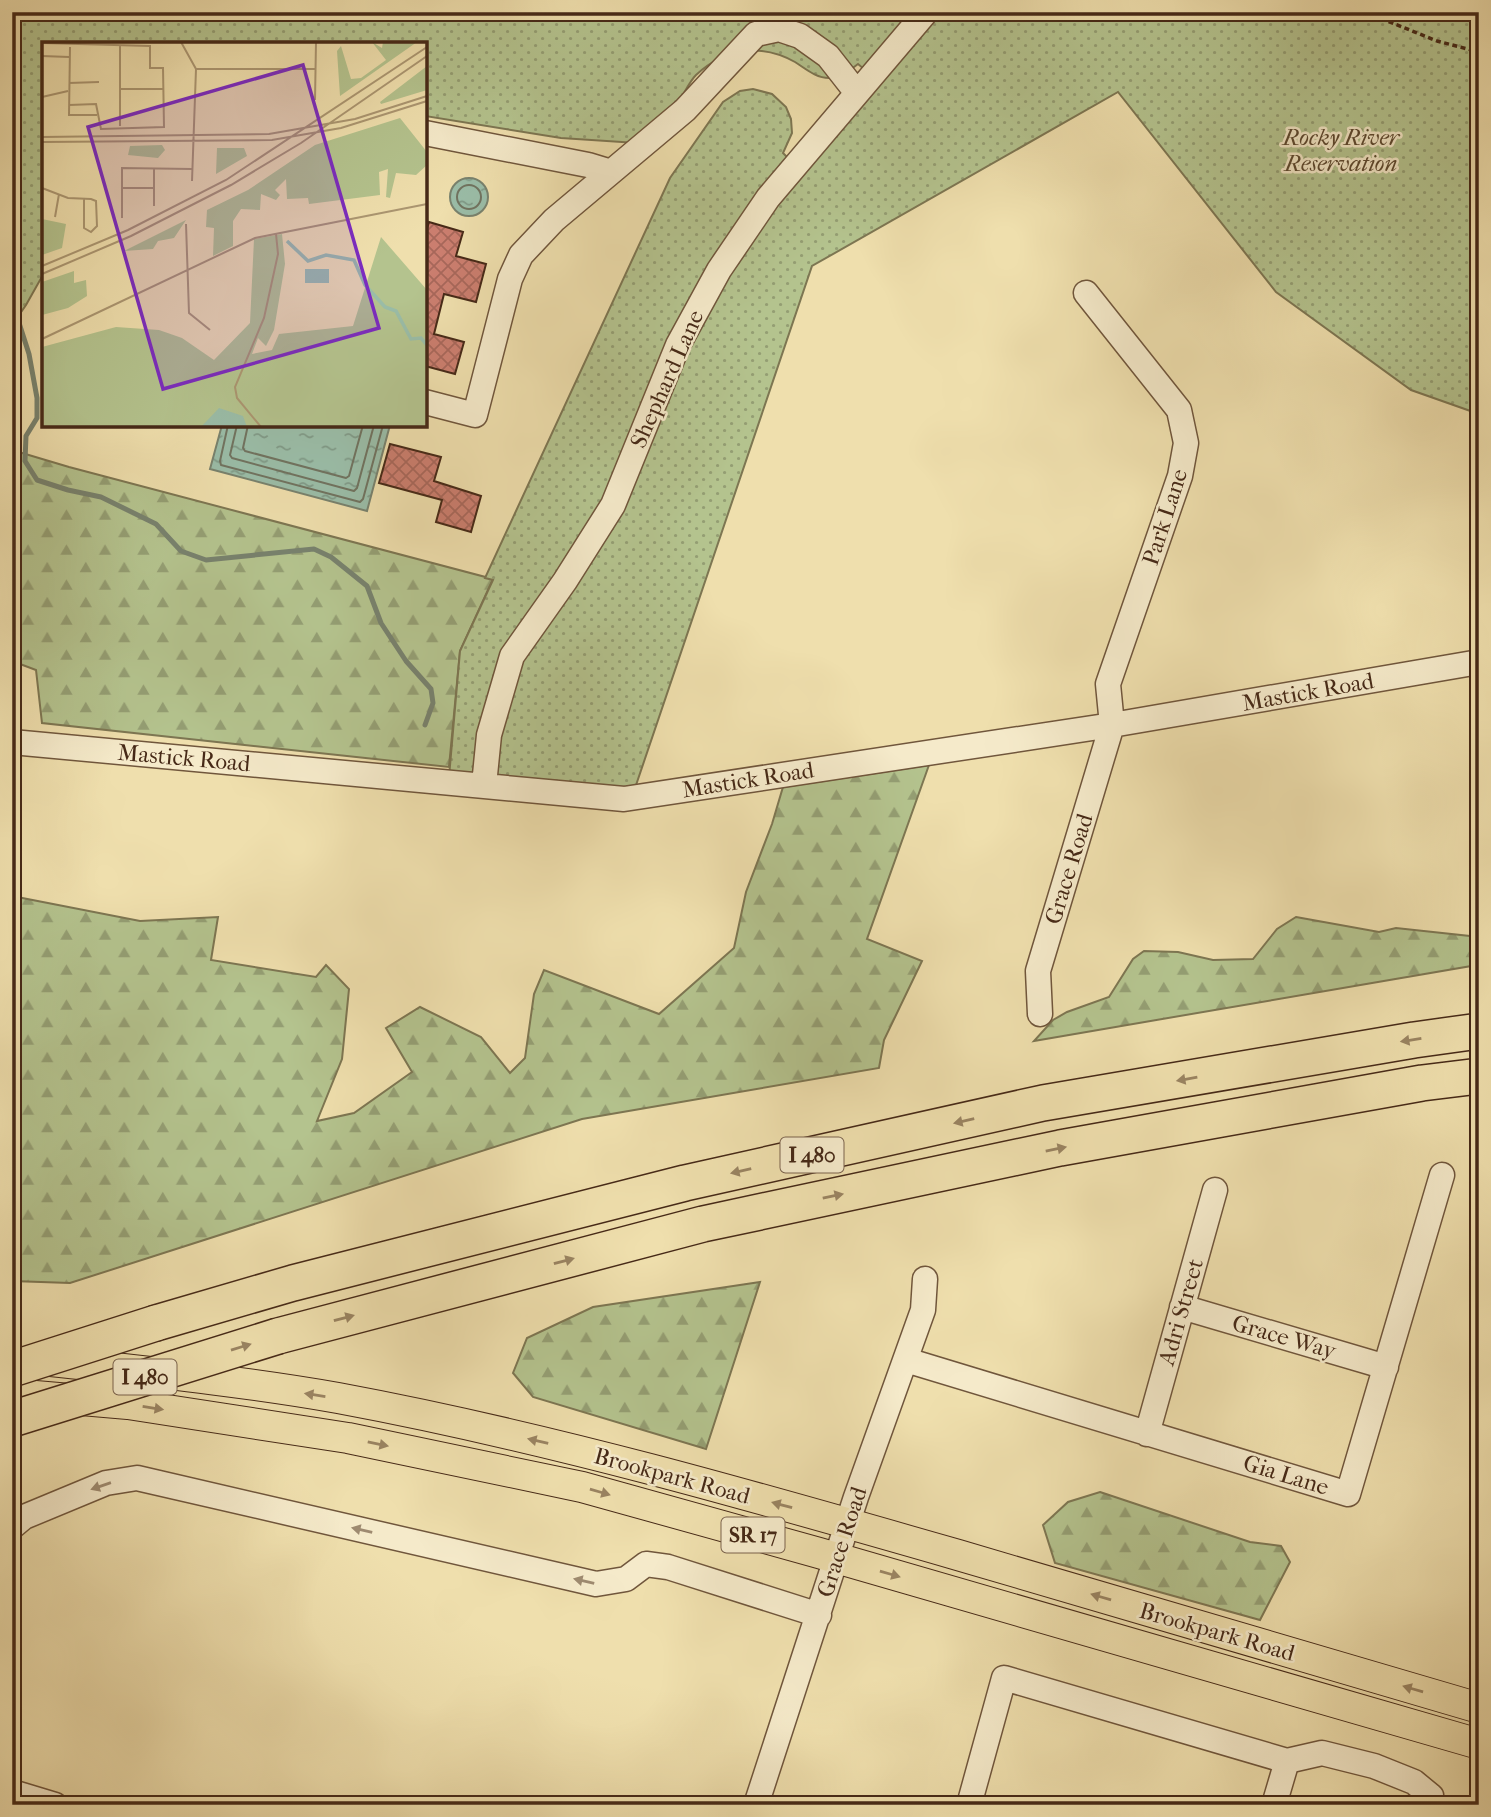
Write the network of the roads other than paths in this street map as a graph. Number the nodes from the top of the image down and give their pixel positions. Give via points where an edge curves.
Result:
1 (926, 12) edge
2 (857, 93) junction
3 (427, 133) edge
4 (611, 172) junction
5 (1086, 293) dead end
6 (427, 403) edge
7 (1479, 663) edge
8 (1112, 725) junction
9 (12, 742) edge
10 (484, 785) junction
11 (1040, 1014) dead end
12 (1479, 1031) edge
13 (1479, 1076) edge
14 (1442, 1175) dead end
15 (1215, 1190) dead end
16 (925, 1279) dead end
17 (1182, 1307) junction
18 (12, 1357) edge
19 (906, 1360) junction
20 (1386, 1367) junction
21 (12, 1369) edge
22 (12, 1394) edge
23 (12, 1419) edge
24 (1147, 1434) junction
25 (848, 1523) junction
26 (12, 1527) edge
27 (837, 1559) junction
28 (819, 1615) junction
29 (1479, 1708) edge
30 (1479, 1744) edge
31 (1287, 1761) junction
32 (12, 1792) edge
33 (55, 1805) edge
34 (756, 1805) edge
35 (969, 1805) edge
36 (1274, 1805) edge
37 (1429, 1805) edge

1 - 2 street, Shephard Lane
2 - 4 street via 828,56 800,36 779,29 756,34 685,110
2 - 10 street, Shephard Lane via 768,198 719,270 678,345 613,505 512,656 489,735
3 - 4 street
4 - 6 street via 521,255 510,279 475,415
5 - 8 street, Park Lane via 1179,410 1186,443 1180,476 1108,684
7 - 8 street, Mastick Road
8 - 10 street, Mastick Road via 625,799
8 - 11 street, Grace Road via 1038,971
9 - 10 street, Mastick Road
12 -> 21 highway, I 480, bridge via 1043,1103 685,1183 305,1280
23 -> 13 highway, I 480, bridge via 278,1336 703,1224 1060,1148
14 - 20 street, Gia Lane
15 - 17 street, Adri Street
16 - 19 street, Grace Road via 923,1310
17 - 20 street, Grace Way
17 - 24 street, Adri Street
25 -> 18 main road, Brookpark Road / SR 17 via 608,1457 337,1398
19 - 24 street, Gia Lane
19 - 25 street, Grace Road
20 - 24 street, Gia Lane via 1348,1494
22 -> 27 main road, Brookpark Road / SR 17 via 128,1404 348,1438 582,1487
25 - 27 street, Grace Road
29 -> 25 main road, Brookpark Road / SR 17
28 -> 26 street via 668,1567 646,1564 626,1579 596,1584 137,1478 106,1483 24,1517
27 - 28 street, Grace Road
27 -> 30 main road, Brookpark Road / SR 17
28 - 34 street, Grace Road
31 - 35 street via 1004,1678
31 - 36 street
31 - 37 street via 1322,1753 1374,1766 1414,1782 1431,1796
32 - 33 street

